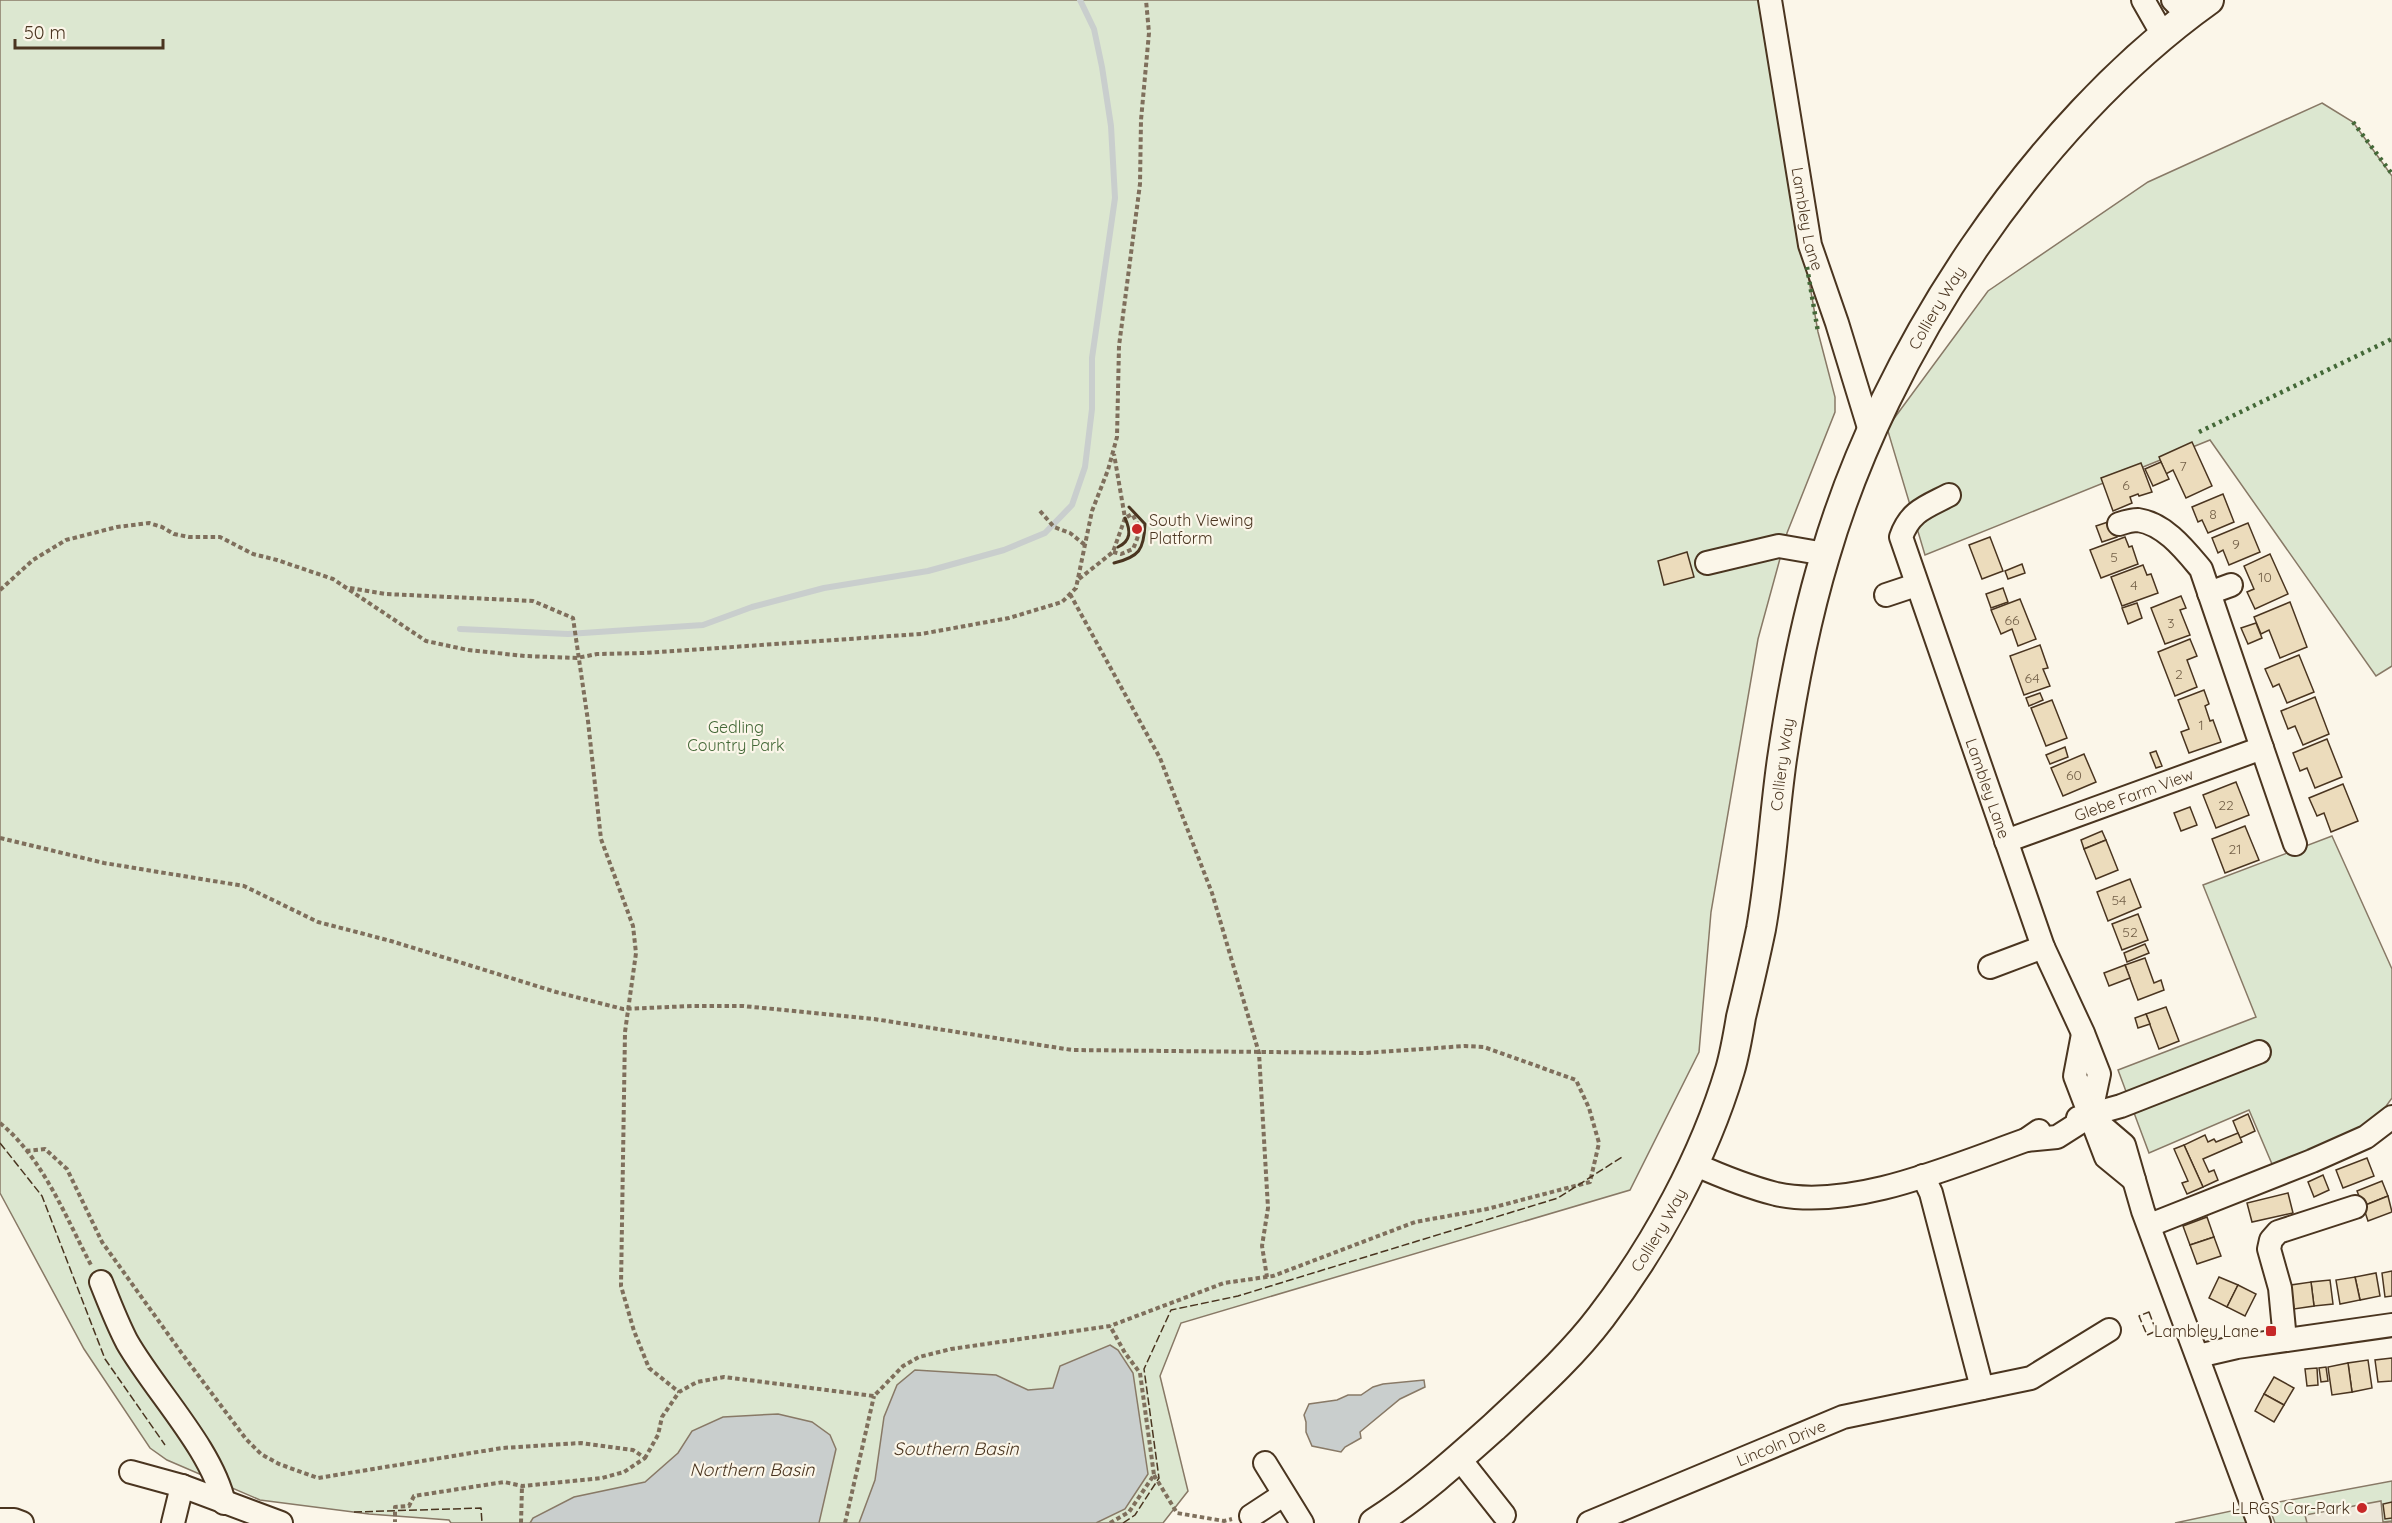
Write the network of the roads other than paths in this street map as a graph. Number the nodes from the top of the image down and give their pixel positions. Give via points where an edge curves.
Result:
1 (1770, 0) edge
2 (2144, 0) edge
3 (2190, 5) edge
4 (2163, 34) junction
5 (1870, 431) junction
6 (1949, 495) dead end
7 (2119, 524) dead end
8 (1825, 554) junction
9 (1707, 563) dead end
10 (1916, 585) junction
11 (2230, 585) dead end
12 (2209, 593) junction
13 (1886, 595) dead end
14 (2262, 748) junction
15 (2006, 841) junction
16 (2295, 844) dead end
17 (2043, 947) junction
18 (1990, 967) dead end
19 (2259, 1052) dead end
20 (2090, 1116) junction
21 (2392, 1117) edge
22 (1694, 1164) junction
23 (1923, 1176) junction
24 (2355, 1207) dead end
25 (2150, 1225) junction
26 (101, 1282) road end
27 (2392, 1325) edge
28 (2109, 1330) dead end
29 (2285, 1340) junction
30 (2198, 1356) junction
31 (1982, 1388) junction
32 (1459, 1458) junction
33 (1265, 1463) dead end
34 (131, 1472) dead end
35 (182, 1486) junction
36 (1284, 1495) junction
37 (224, 1503) junction
38 (1504, 1515) dead end
39 (1251, 1516) road end
40 (0, 1520) edge
41 (22, 1523) edge
42 (173, 1523) edge
43 (282, 1523) edge
44 (1302, 1523) edge
45 (1374, 1523) edge
46 (1589, 1523) edge
47 (2259, 1523) edge

1 - 5 street, Lambley Lane via 1810,245
2 - 4 street
3 - 4 main road, Colliery Way
4 - 5 main road, Colliery Way via 2108,84 2053,143 1979,243 1913,347
5 - 8 main road, Colliery Way
6 - 10 street, Lambley Lane via 1916,512 1905,524 1901,537
7 - 12 street via 2136,520 2156,525 2201,569
8 - 9 street via 1779,546
8 - 22 main road, Colliery Way via 1794,686 1761,926 1730,1070
10 - 13 street
10 - 15 street, Lambley Lane
11 - 12 street
12 - 14 street
14 - 15 street, Glebe Farm View
14 - 16 street
15 - 17 street, Lambley Lane
17 - 18 street
17 - 20 street, Lambley Lane via 2099,1074
19 - 20 street
20 - 23 street via 2051,1122 2026,1140
20 - 25 street via 2106,1157 2134,1180
21 - 25 street via 2366,1137
22 - 23 street via 1778,1194 1823,1197 1859,1193
22 - 32 main road, Colliery Way via 1653,1240 1600,1318 1555,1370
23 - 31 street
24 - 29 street via 2328,1206 2278,1232 2271,1240 2269,1250 2280,1288
25 - 30 street
26 - 37 street via 127,1341 207,1461
27 - 29 street
28 - 31 street, Lincoln Drive via 2031,1378
29 - 30 street
30 - 47 street
31 - 46 street, Lincoln Drive via 1843,1417
32 - 38 street
32 - 45 main road, Colliery Way
33 - 36 street
34 - 35 street
35 - 37 street
35 - 42 street
36 - 39 street
36 - 44 street
37 - 43 street
40 - 41 street

